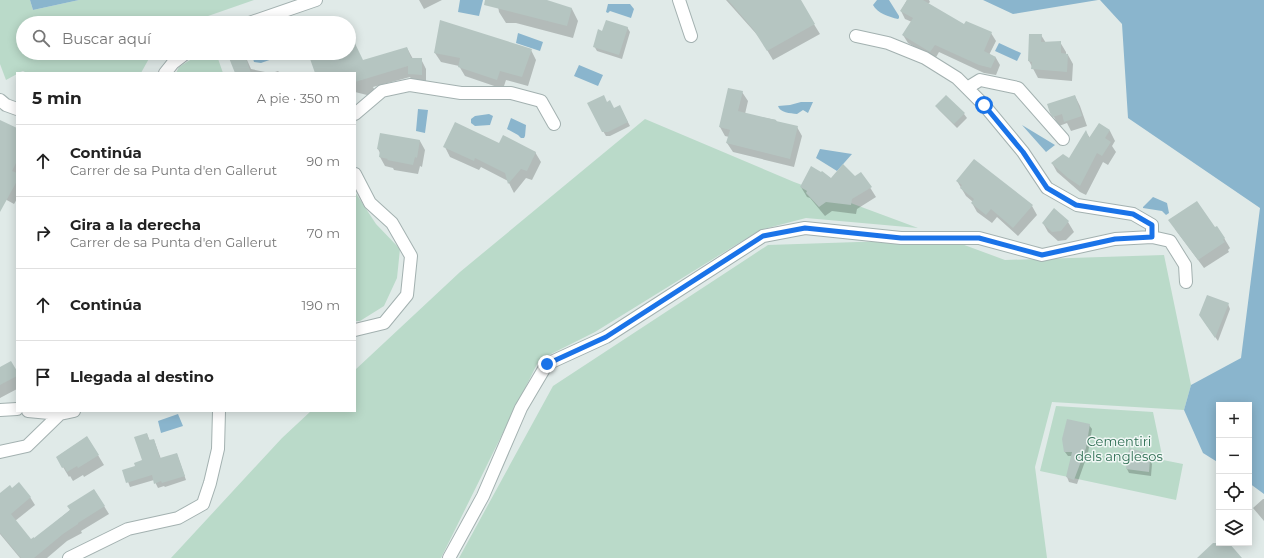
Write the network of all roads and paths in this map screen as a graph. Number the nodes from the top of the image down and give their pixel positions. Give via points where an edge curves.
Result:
1 (316, 0) edge
2 (679, 0) edge
3 (269, 16) edge
4 (691, 36) dead end
5 (856, 36) dead end
6 (177, 60) edge
7 (167, 72) edge
8 (967, 88) junction
9 (0, 100) edge
10 (16, 109) edge
11 (356, 113) edge
12 (554, 124) dead end
13 (1063, 139) dead end
14 (356, 176) edge
15 (1152, 237) junction
16 (1186, 282) dead end
17 (356, 330) edge
18 (16, 409) edge
19 (0, 410) edge
20 (45, 412) edge
21 (219, 412) edge
22 (62, 413) edge
23 (0, 452) edge
24 (69, 558) edge
25 (449, 558) edge

1 - 3 street
2 - 4 street
5 - 8 street via 888,43 925,58 957,78
6 - 7 street
8 - 13 street via 980,80 1018,88
8 - 15 street via 1023,152 1047,188 1076,205 1133,214 1152,225
9 - 10 street
11 - 12 street via 382,91 410,85 461,93 511,93 541,101
14 - 17 street via 370,203 392,224 411,256 407,295 384,323
15 - 16 street via 1170,241 1185,265
15 - 25 street via 1115,239 1042,255 979,238 901,238 805,228 763,236 606,337 547,364 521,408 483,496
18 - 19 street
20 - 22 street
21 - 24 street via 218,449 203,504 178,518 128,529
22 - 23 street via 27,446

